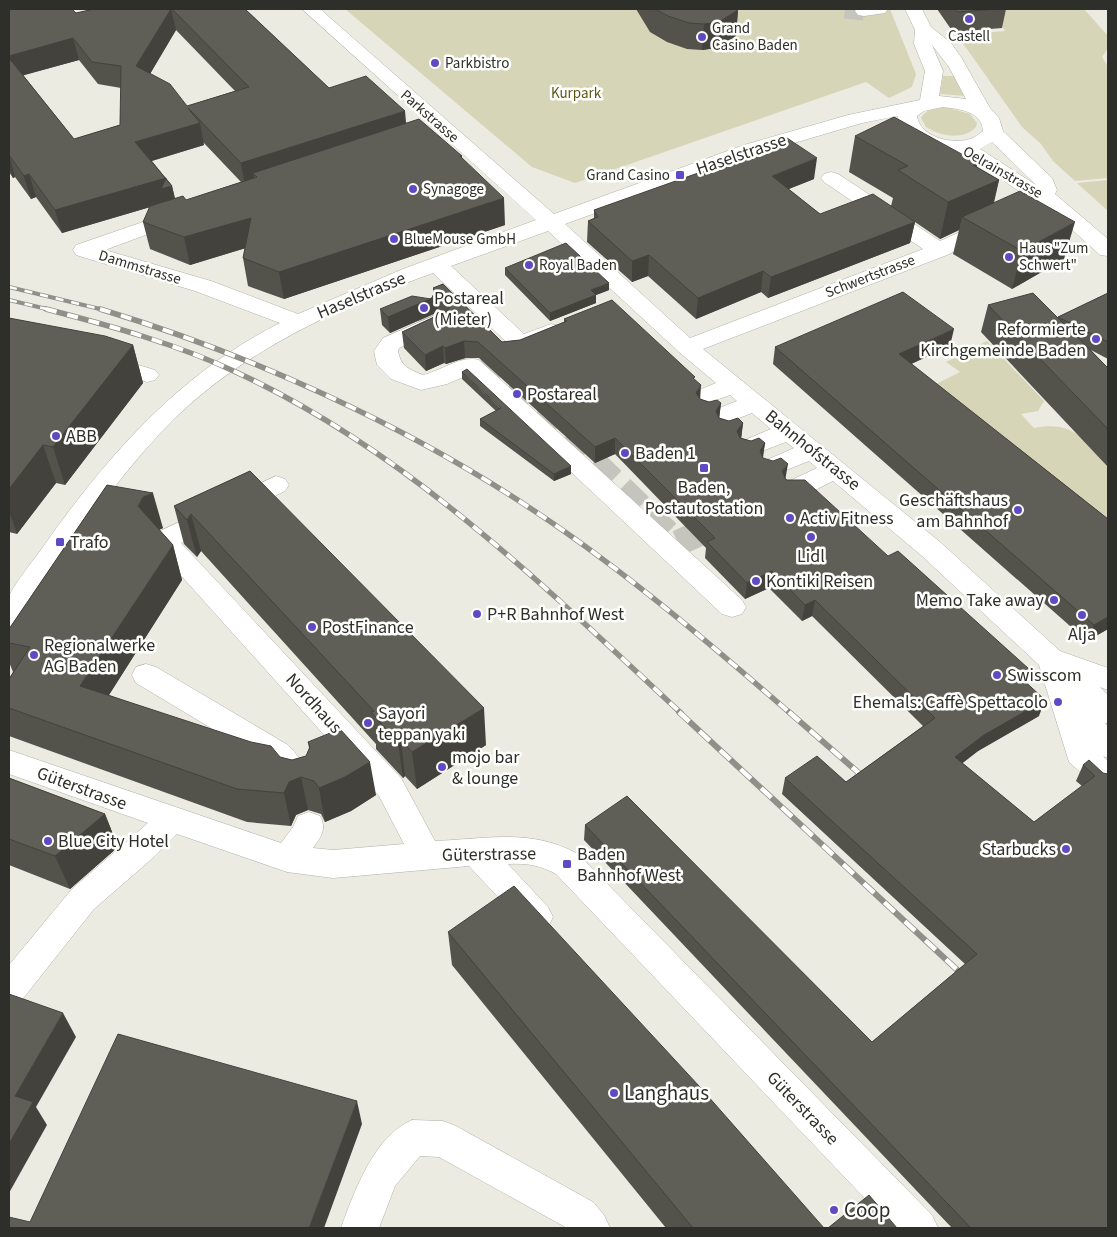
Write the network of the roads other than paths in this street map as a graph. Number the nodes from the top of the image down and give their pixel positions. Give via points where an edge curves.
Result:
1 (310, 9) edge
2 (914, 9) edge
3 (924, 30) junction
4 (921, 105) junction
5 (982, 112) junction
6 (820, 130) junction
7 (993, 133) junction
8 (916, 135) junction
9 (956, 146) junction
10 (831, 178) dead end
11 (1050, 199) junction
12 (193, 212) edge
13 (551, 223) junction
14 (939, 250) junction
15 (1108, 250) edge
16 (436, 264) junction
17 (392, 280) junction
18 (413, 298) tunnel mouth
19 (633, 298) junction
20 (612, 307) edge
21 (439, 321) edge
22 (298, 322) junction
23 (567, 325) edge
24 (687, 347) junction
25 (81, 354) edge
26 (147, 375) dead end
27 (783, 426) junction
28 (745, 443) junction
29 (276, 485) dead end
30 (732, 607) dead end
31 (9, 617) edge
32 (1050, 657) junction
33 (146, 675) dead end
34 (1108, 679) edge
35 (1108, 691) edge
36 (1108, 712) edge
37 (1108, 746) edge
38 (9, 762) edge
39 (1108, 778) edge
40 (300, 780) edge
41 (171, 820) junction
42 (309, 824) dead end
43 (478, 854) junction
44 (426, 855) junction
45 (287, 859) junction
46 (556, 937) edge
47 (9, 990) edge
48 (360, 1228) edge
49 (590, 1228) edge
50 (919, 1228) edge

1 - 13 street, Parkstrasse via 434,132
2 - 3 street
3 - 4 street via 923,44 934,71
3 - 5 street via 940,40 962,72
4 - 5 street, Haselstrasse via 957,102
4 - 6 street, Haselstrasse
4 - 8 street via 908,114 906,121
5 - 7 street via 990,118
6 - 8 street, Haselstrasse
6 - 13 street, Haselstrasse via 766,144
7 - 9 street via 979,143
7 - 11 street, Oelrainstrasse via 1045,182
8 - 9 street, Haselstrasse via 934,143
9 - 11 street, Oelrainstrasse via 982,157 1024,187
10 - 14 street
11 - 14 street, Schwertstrasse
11 - 15 street, Oelrainstrasse
12 - 22 street, Dammstrasse via 84,250 203,286
13 - 16 street, Haselstrasse
13 - 19 street, Bahnhofstrasse
14 - 24 street, Schwertstrasse
16 - 17 street, Haselstrasse
16 - 23 street via 521,343
17 - 18 street
17 - 22 street, Haselstrasse
19 - 20 street
19 - 24 street, Bahnhofstrasse
21 - 30 street via 391,343 386,352 389,365 399,374 421,383 471,365
22 - 31 street, Haselstrasse via 247,350 215,373 139,439 115,467
24 - 27 street, Bahnhofstrasse
25 - 26 street
27 - 28 street
27 - 28 street
27 - 28 street
27 - 28 street
27 - 32 street, Bahnhofstrasse via 931,548
29 - 44 street, Nordhaus via 163,542 390,787
32 - 34 street, Bahnhofstrasse
32 - 35 street
32 - 36 street
32 - 37 street via 1100,739
32 - 39 street via 1080,754
33 - 40 street via 277,753
38 - 41 street, Güterstrasse
41 - 45 street, Güterstrasse
41 - 47 street via 83,899
42 - 45 street via 308,831
43 - 44 street, Güterstrasse
43 - 46 street
43 - 50 street, Güterstrasse via 523,850 549,854 566,864
44 - 45 street, Güterstrasse via 334,864
48 - 49 street via 382,1174 412,1138 443,1140 580,1215

